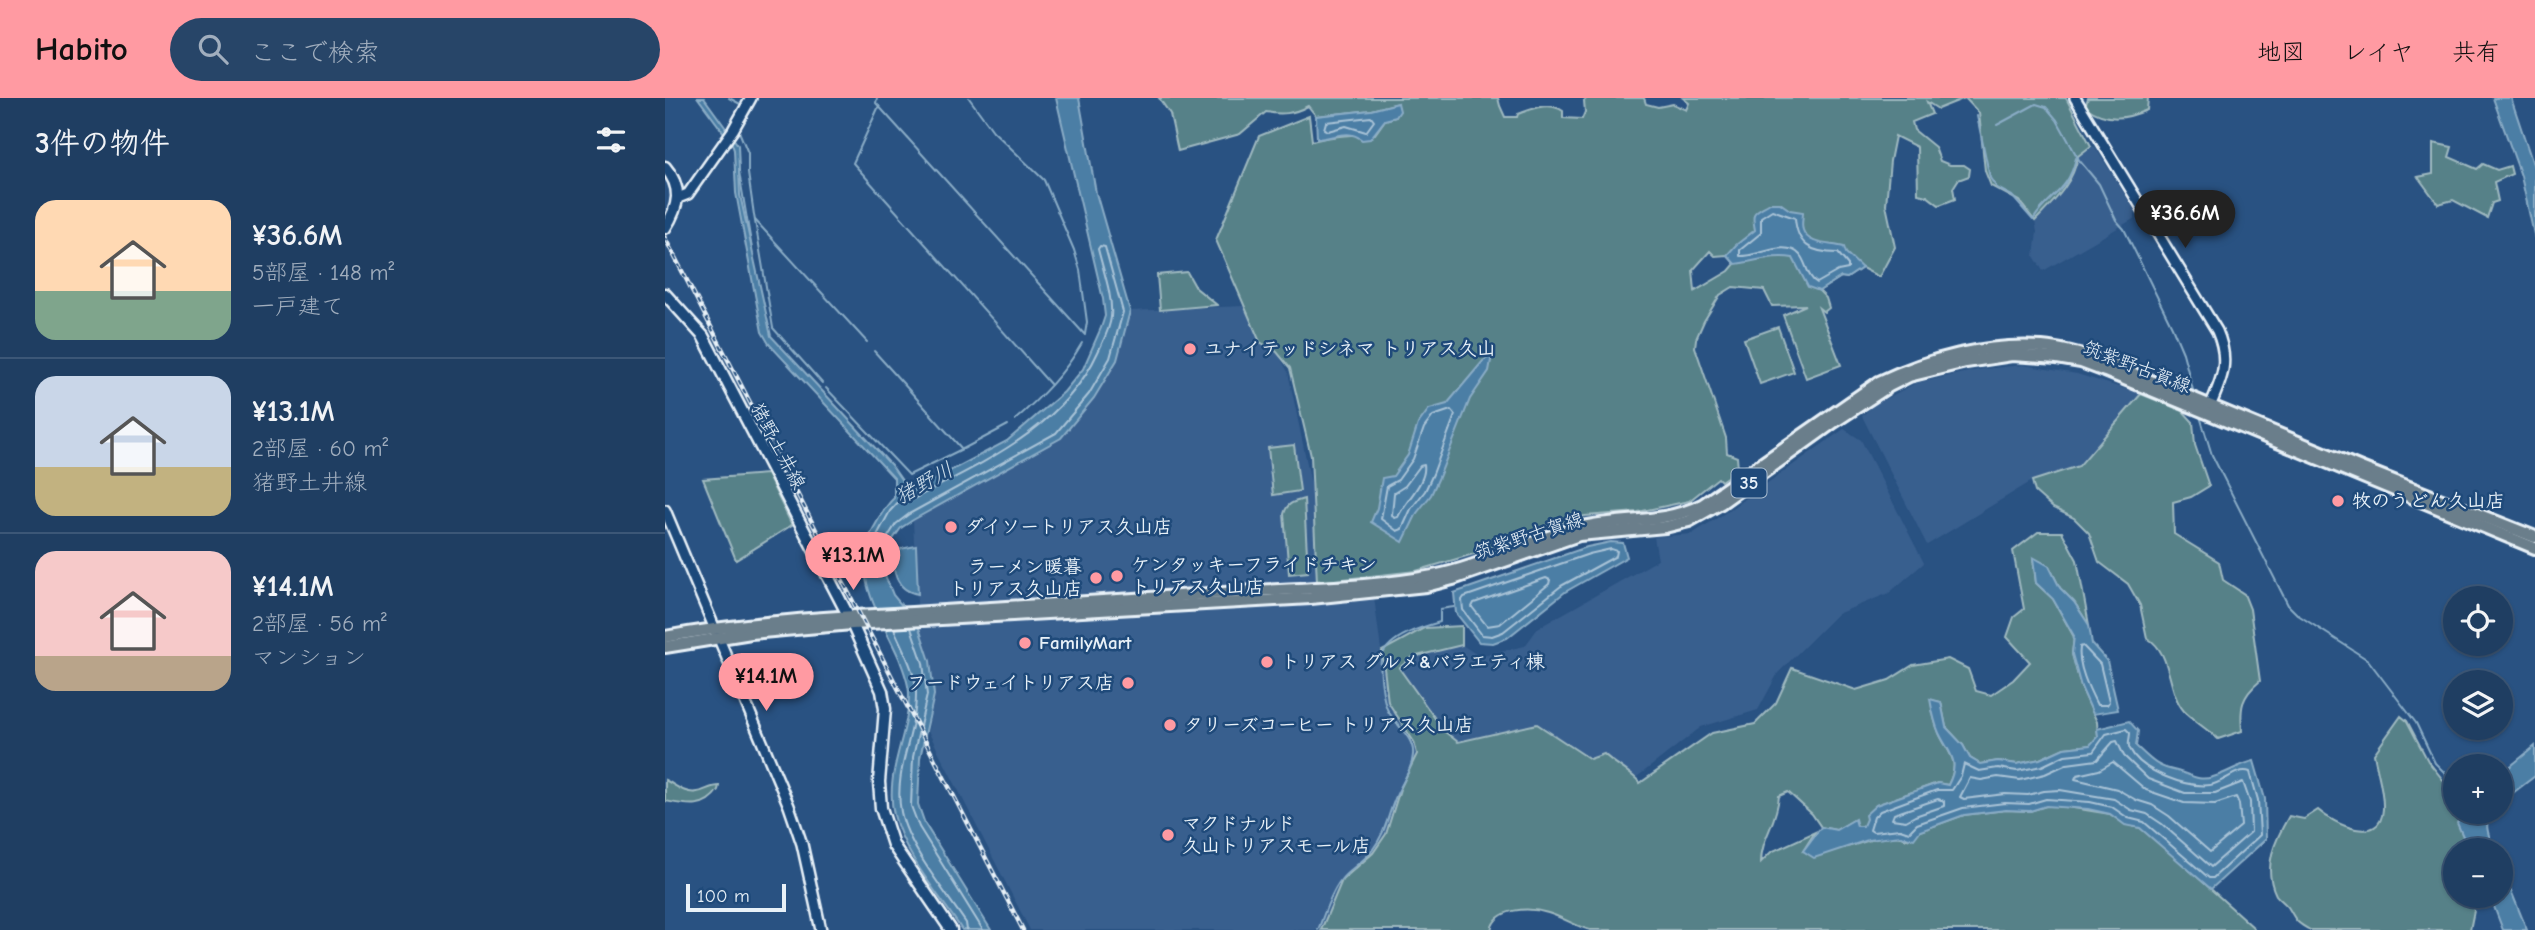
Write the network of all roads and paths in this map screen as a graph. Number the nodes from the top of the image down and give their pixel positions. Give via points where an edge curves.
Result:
1 (751, 98) edge
2 (2075, 98) edge
3 (665, 167) edge
4 (678, 198) junction
5 (665, 228) edge
6 (665, 294) edge
7 (2209, 409) junction
8 (665, 510) edge
9 (2535, 537) edge
10 (2535, 548) edge
11 (850, 620) junction
12 (716, 633) junction
13 (665, 638) edge
14 (665, 647) edge
15 (821, 930) edge
16 (951, 930) edge

1 - 4 street via 688,194
2 - 7 street via 2217,331 2225,360
3 - 4 main road
4 - 5 main road
6 - 11 main road, 猪野土井線 via 703,336
7 - 9 main road, 筑紫野古賀線 / 35
7 - 10 main road, 筑紫野古賀線 / 35
7 - 11 main road, 筑紫野古賀線 / 35 via 2081,362 2038,355 1993,357 1909,376 1889,386 1689,521 1579,535 1426,586 1043,615
8 - 12 street
11 - 12 main road, 筑紫野古賀線 / 35
11 - 16 main road, 猪野土井線 via 882,691 880,782 886,826 898,852
12 - 13 main road, 筑紫野古賀線 / 35
12 - 14 main road, 筑紫野古賀線 / 35
12 - 15 street via 789,806

